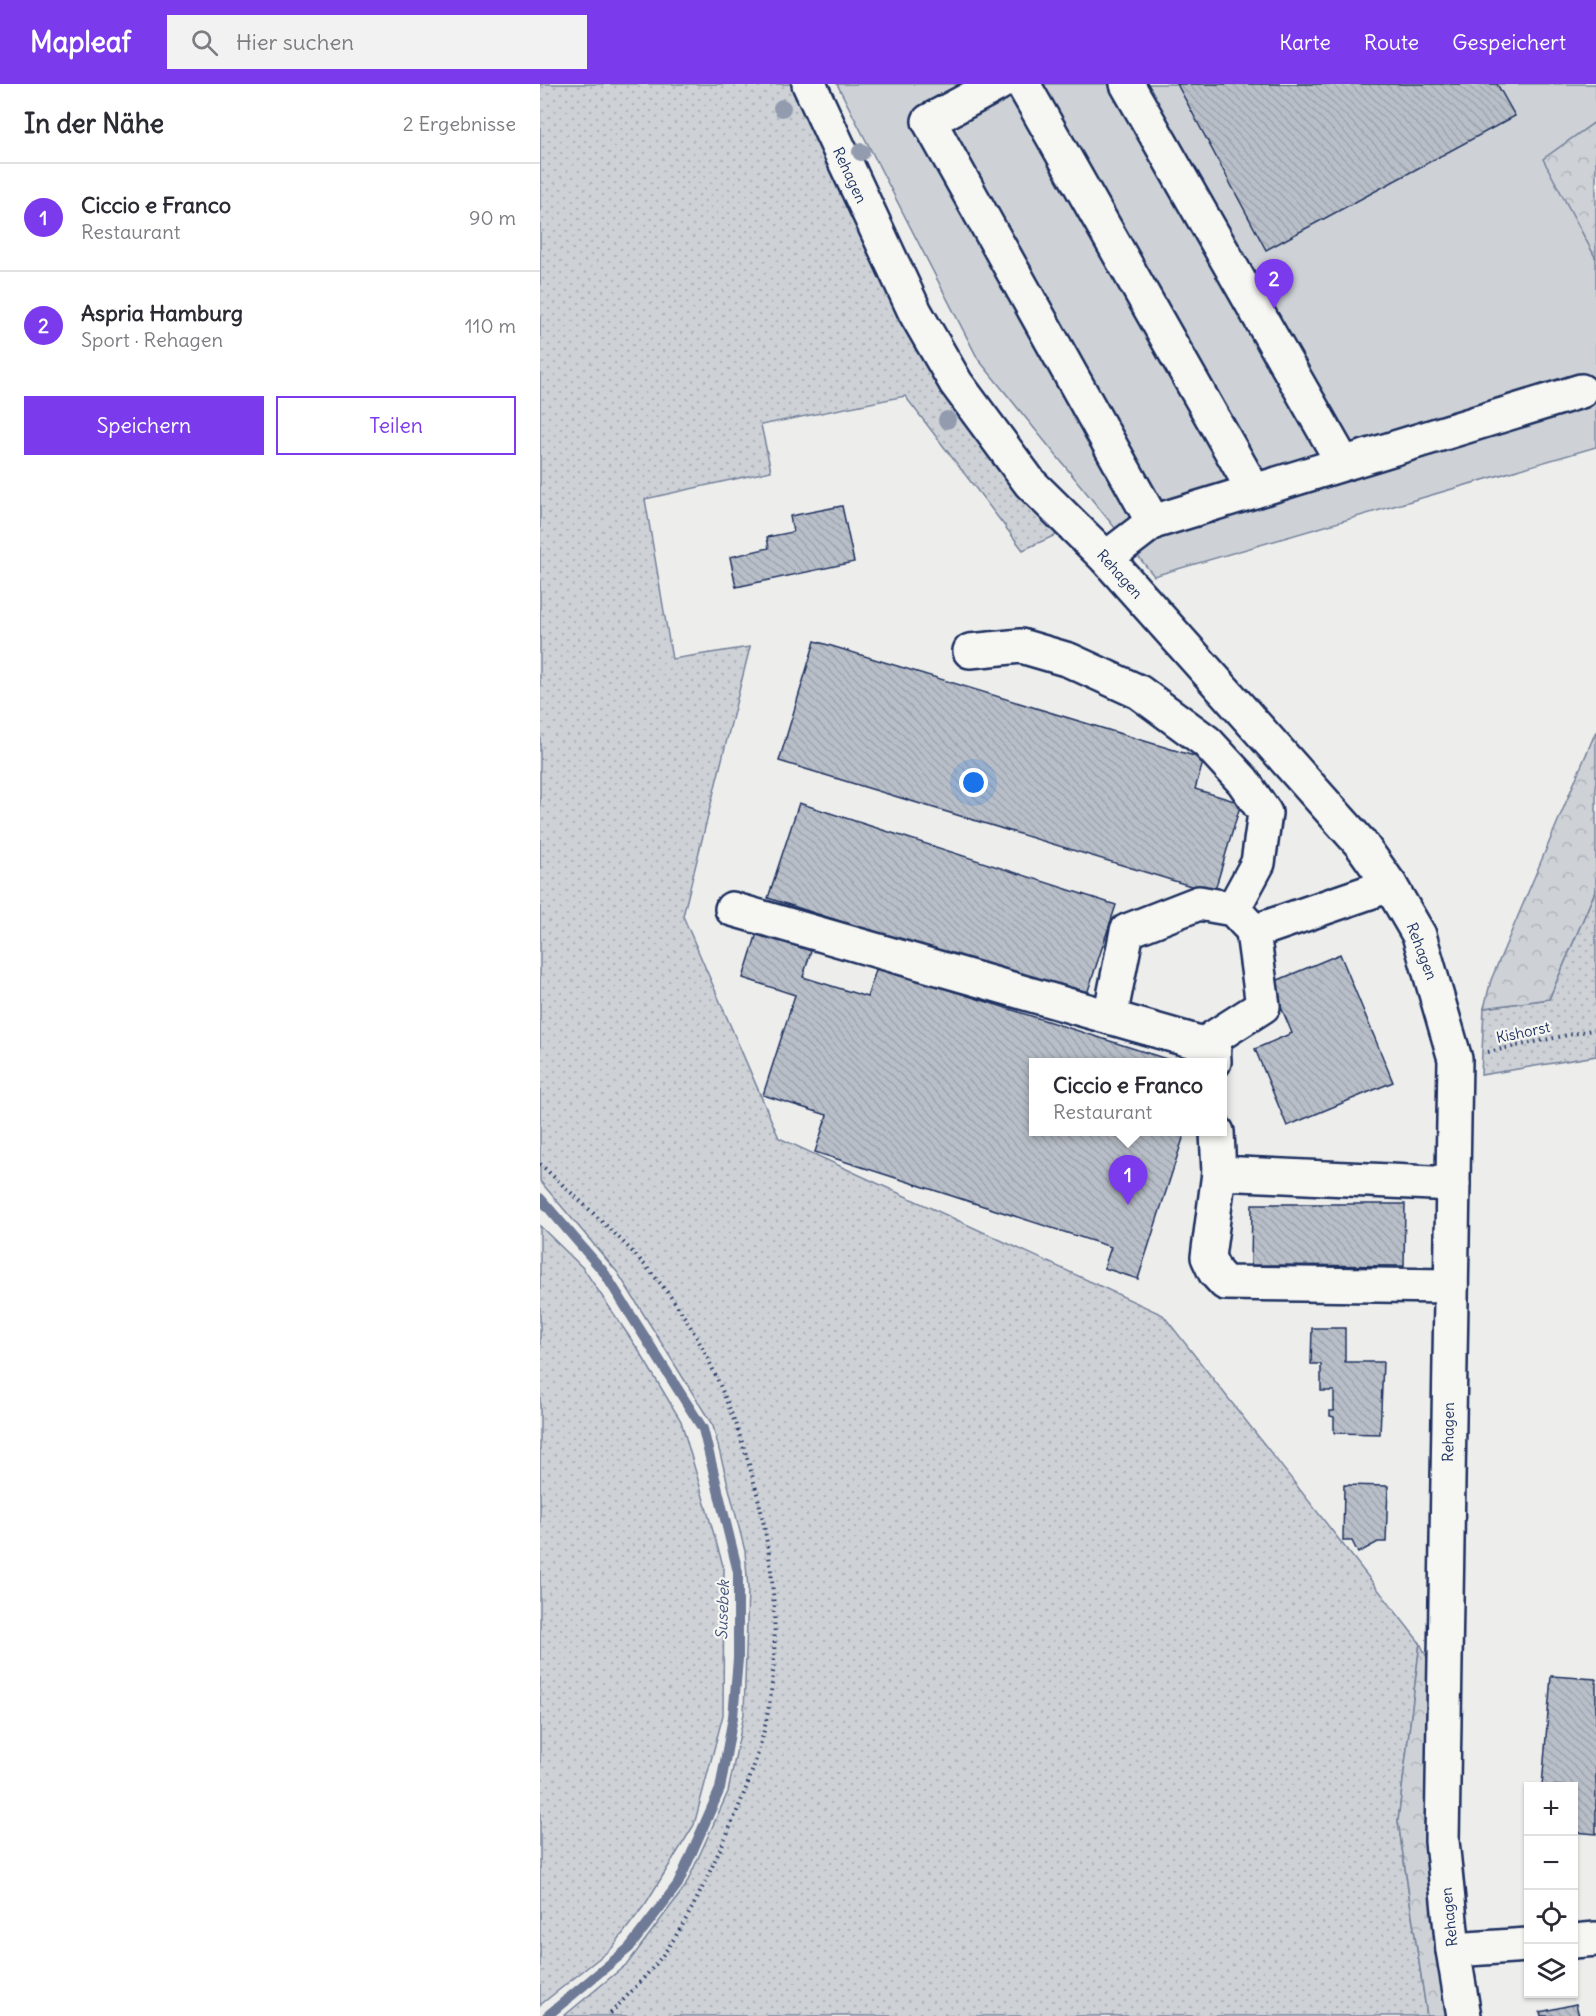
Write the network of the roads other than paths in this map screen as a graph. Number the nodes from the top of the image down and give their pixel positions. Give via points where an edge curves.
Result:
1 (809, 84) edge
2 (998, 84) edge
3 (1023, 84) edge
4 (1127, 84) edge
5 (1581, 391) dead end
6 (1343, 463) junction
7 (1254, 491) junction
8 (1153, 522) junction
9 (1106, 558) junction
10 (970, 651) dead end
11 (1390, 885) junction
12 (732, 909) dead end
13 (1243, 920) junction
14 (1110, 1017) junction
15 (1214, 1055) edge
16 (1217, 1136) edge
17 (1219, 1173) junction
18 (1453, 1184) junction
19 (1451, 1286) junction
20 (1596, 1940) edge
21 (1578, 1941) edge
22 (1524, 1945) edge
23 (1452, 1950) junction
24 (1464, 2016) edge

1 - 9 street, Rehagen via 915,312 956,383 1030,483
2 - 8 street via 929,121
3 - 7 street
4 - 6 street
5 - 6 street
6 - 7 street
7 - 8 street
8 - 9 street
9 - 11 street, Rehagen via 1361,844
10 - 13 street via 1021,646 1068,660 1139,692 1207,742 1243,781 1264,813 1258,863
11 - 13 street
11 - 18 street, Rehagen via 1419,935 1455,1059
12 - 14 street
13 - 14 street via 1199,903 1127,931
13 - 15 street via 1263,1006 1213,1038
14 - 15 street
16 - 17 street
17 - 18 street
17 - 19 street via 1208,1257 1225,1283
18 - 19 street, Rehagen
19 - 23 street, Rehagen via 1442,1841
20 - 21 street
22 - 23 street
23 - 24 street, Rehagen

